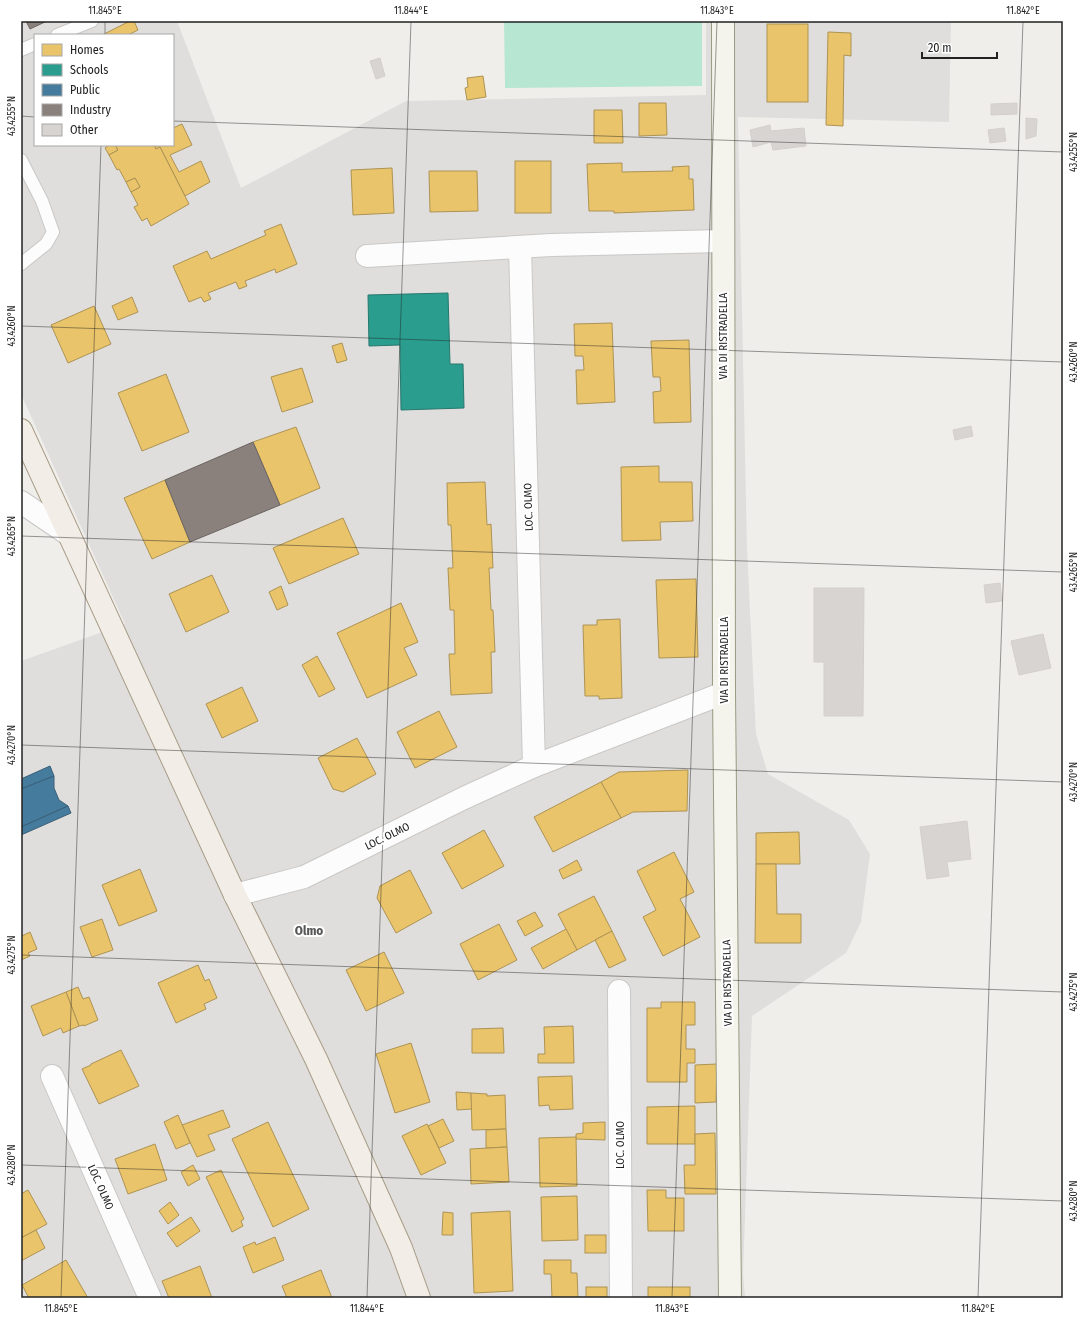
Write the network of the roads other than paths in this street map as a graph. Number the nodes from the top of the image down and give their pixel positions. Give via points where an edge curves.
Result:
1 (92, 21) edge
2 (723, 21) edge
3 (60, 34) edge
4 (34, 44) edge
5 (21, 50) edge
6 (21, 160) edge
7 (723, 241) junction
8 (520, 247) junction
9 (368, 256) dead end
10 (21, 264) edge
11 (21, 430) edge
12 (21, 502) edge
13 (68, 534) junction
14 (724, 693) junction
15 (534, 766) junction
16 (235, 895) junction
17 (619, 991) dead end
18 (52, 1076) dead end
19 (150, 1298) edge
20 (419, 1298) edge
21 (621, 1298) edge
22 (730, 1298) edge

1 - 3 lane
2 - 7 street, VIA DI RISTRADELLA
4 - 5 lane
6 - 10 lane via 42,201 53,232 46,244
7 - 8 street
7 - 14 street, VIA DI RISTRADELLA
8 - 9 street
8 - 15 street, LOC. OLMO
11 - 13 main road
12 - 13 street
13 - 16 main road
14 - 15 street, LOC. OLMO
14 - 22 street, VIA DI RISTRADELLA
15 - 16 street, LOC. OLMO via 304,876
16 - 20 main road via 319,1067 401,1248
17 - 21 street, LOC. OLMO
18 - 19 street, LOC. OLMO

